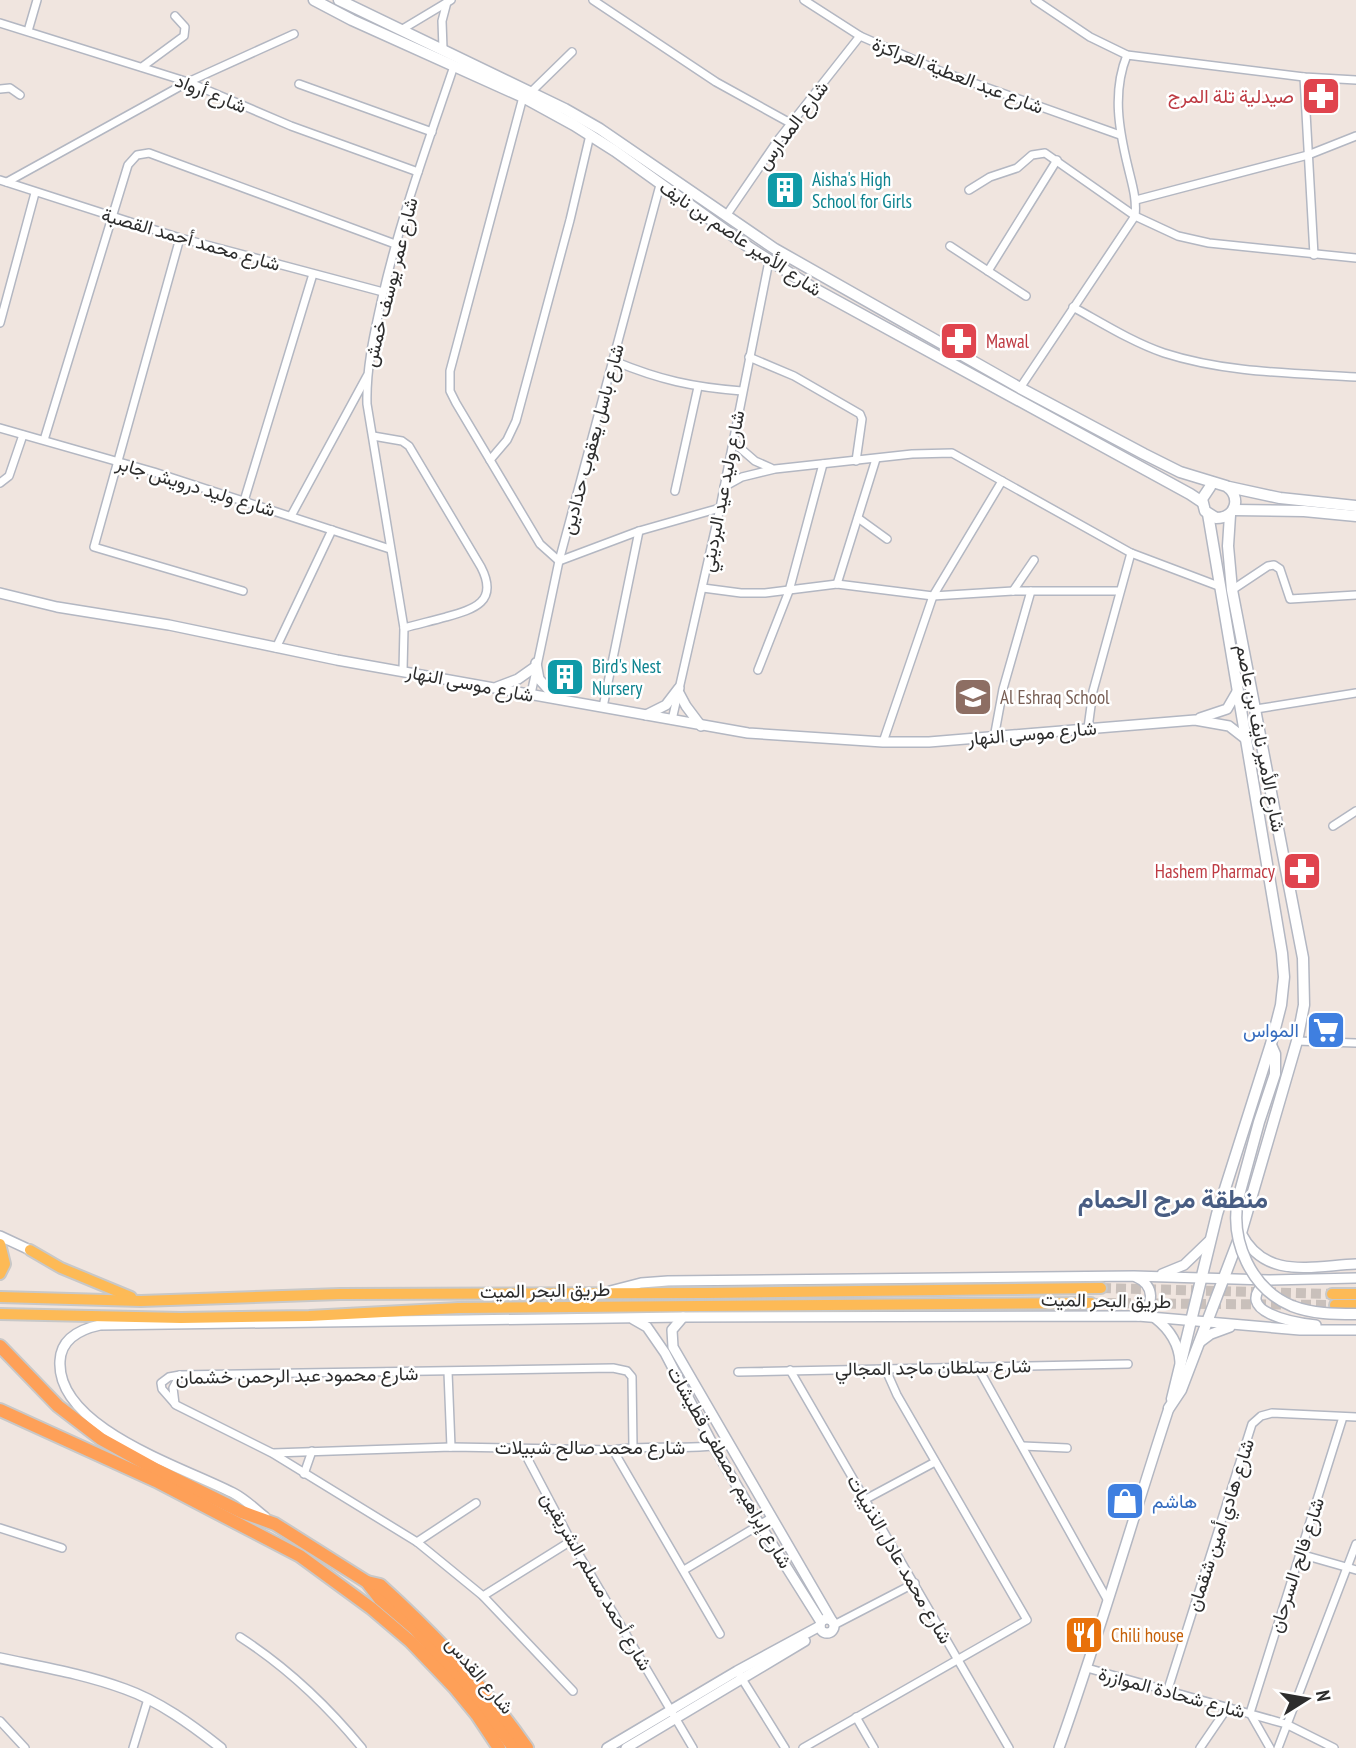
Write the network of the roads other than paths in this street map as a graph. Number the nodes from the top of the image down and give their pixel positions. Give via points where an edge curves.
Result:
1 (37, 0) edge
2 (314, 0) edge
3 (339, 0) edge
4 (593, 0) edge
5 (804, 0) edge
6 (1035, 0) edge
7 (449, 1) edge
8 (175, 16) dead end
9 (0, 23) edge
10 (401, 30) junction
11 (28, 31) junction
12 (293, 34) dead end
13 (860, 36) junction
14 (443, 49) junction
15 (572, 52) dead end
16 (1126, 55) junction
17 (142, 66) junction
18 (454, 66) junction
19 (1304, 77) junction
20 (1356, 80) edge
21 (188, 82) junction
22 (299, 84) dead end
23 (0, 89) edge
24 (20, 95) dead end
25 (527, 95) junction
26 (792, 124) junction
27 (432, 132) junction
28 (590, 135) junction
29 (1120, 135) junction
30 (1356, 135) edge
31 (1308, 155) junction
32 (1057, 160) junction
33 (418, 172) junction
34 (4, 181) edge
35 (660, 185) junction
36 (970, 190) dead end
37 (35, 193) junction
38 (1136, 200) junction
39 (726, 216) junction
40 (1135, 216) junction
41 (113, 217) junction
42 (180, 238) junction
43 (395, 244) junction
44 (950, 246) dead end
45 (1314, 255) junction
46 (1356, 258) edge
47 (769, 261) junction
48 (988, 271) junction
49 (313, 274) junction
50 (383, 292) junction
51 (1026, 296) dead end
52 (3, 300) edge
53 (1073, 307) junction
54 (0, 323) edge
55 (749, 357) junction
56 (614, 361) junction
57 (367, 375) junction
58 (1356, 377) edge
59 (698, 387) junction
60 (1020, 388) junction
61 (742, 391) junction
62 (0, 428) edge
63 (23, 435) junction
64 (373, 436) junction
65 (44, 440) junction
66 (732, 441) junction
67 (876, 459) junction
68 (490, 460) junction
69 (118, 461) junction
70 (856, 461) junction
71 (823, 464) junction
72 (775, 469) junction
73 (1002, 481) junction
74 (0, 483) edge
75 (1213, 486) junction
76 (724, 487) junction
77 (1229, 487) junction
78 (675, 491) dead end
79 (244, 501) junction
80 (1202, 502) junction
81 (1356, 506) edge
82 (720, 508) junction
83 (1232, 512) junction
84 (1208, 514) junction
85 (291, 516) junction
86 (1356, 516) edge
87 (858, 518) junction
88 (332, 530) junction
89 (639, 531) junction
90 (887, 539) dead end
91 (390, 549) junction
92 (1131, 553) junction
93 (1034, 560) dead end
94 (559, 561) junction
95 (837, 584) junction
96 (1221, 587) junction
97 (703, 588) junction
98 (243, 590) dead end
99 (1232, 590) junction
100 (789, 591) junction
101 (1013, 591) junction
102 (1031, 591) junction
103 (1119, 591) junction
104 (0, 593) edge
105 (1356, 595) edge
106 (933, 596) junction
107 (404, 628) junction
108 (276, 648) junction
109 (536, 665) junction
110 (403, 670) junction
111 (758, 670) dead end
112 (495, 687) junction
113 (679, 689) junction
114 (1238, 690) junction
115 (1356, 692) edge
116 (531, 694) junction
117 (558, 699) junction
118 (603, 707) junction
119 (1256, 709) junction
120 (645, 715) junction
121 (672, 720) junction
122 (1195, 720) junction
123 (701, 726) junction
124 (1088, 728) junction
125 (994, 737) junction
126 (1247, 740) junction
127 (883, 742) junction
128 (1356, 811) edge
129 (1332, 825) dead end
130 (1297, 1041) junction
131 (1356, 1043) edge
132 (1271, 1044) junction
133 (1241, 1233) junction
134 (0, 1236) edge
135 (1210, 1239) junction
136 (0, 1244) edge
137 (30, 1250) joint
138 (1355, 1262) edge
139 (0, 1274) edge
140 (1134, 1276) junction
141 (1150, 1277) junction
142 (1356, 1278) edge
143 (1202, 1279) junction
144 (1224, 1279) junction
145 (1268, 1280) junction
146 (1101, 1288) tunnel mouth
147 (603, 1293) junction
148 (1356, 1294) edge
149 (0, 1297) edge
150 (18, 1297) junction
151 (141, 1301) junction
152 (1091, 1303) tunnel mouth
153 (1356, 1305) edge
154 (1, 1314) edge
155 (1356, 1314) edge
156 (1138, 1316) junction
157 (683, 1317) junction
158 (1154, 1317) junction
159 (632, 1318) junction
160 (1192, 1320) junction
161 (1207, 1323) junction
162 (1239, 1325) junction
163 (1356, 1329) edge
164 (1198, 1344) junction
165 (0, 1346) edge
166 (1181, 1363) junction
167 (1128, 1364) dead end
168 (977, 1366) junction
169 (886, 1368) junction
170 (790, 1370) junction
171 (448, 1372) junction
172 (738, 1372) dead end
173 (180, 1375) junction
174 (176, 1405) junction
175 (1169, 1408) junction
176 (0, 1410) edge
177 (1343, 1417) junction
178 (1356, 1417) edge
179 (729, 1444) junction
180 (1023, 1446) junction
181 (451, 1447) junction
182 (633, 1447) junction
183 (714, 1447) junction
184 (1067, 1448) dead end
185 (523, 1450) junction
186 (613, 1450) junction
187 (312, 1451) junction
188 (272, 1453) junction
189 (935, 1462) junction
190 (304, 1474) junction
191 (866, 1499) junction
192 (476, 1503) dead end
193 (771, 1518) junction
194 (275, 1524) junction
195 (760, 1525) junction
196 (0, 1528) edge
197 (571, 1541) junction
198 (417, 1542) junction
199 (1356, 1544) edge
200 (62, 1548) dead end
201 (1300, 1554) junction
202 (1352, 1569) edge
203 (684, 1570) junction
204 (367, 1581) junction
205 (915, 1583) junction
206 (483, 1596) junction
207 (1107, 1599) junction
208 (834, 1623) junction
209 (821, 1626) junction
210 (720, 1634) dead end
211 (240, 1637) dead end
212 (0, 1658) edge
213 (958, 1661) junction
214 (1087, 1668) junction
215 (740, 1675) junction
216 (1168, 1689) junction
217 (573, 1691) dead end
218 (148, 1699) junction
219 (1228, 1707) junction
220 (1250, 1713) junction
221 (674, 1714) junction
222 (856, 1717) junction
223 (0, 1721) edge
224 (1286, 1724) junction
225 (25, 1748) edge
226 (133, 1748) edge
227 (220, 1748) edge
228 (362, 1748) edge
229 (499, 1748) edge
230 (514, 1748) edge
231 (527, 1748) edge
232 (607, 1748) edge
233 (626, 1748) edge
234 (693, 1748) edge
235 (785, 1748) edge
236 (803, 1748) edge
237 (874, 1748) edge
238 (1009, 1748) edge
239 (1059, 1748) edge
240 (1200, 1748) edge
241 (1270, 1748) edge
242 (1278, 1748) edge
243 (1334, 1748) edge

1 - 11 street
2 - 18 main road, شارع الأمير عاصم بن نايف
3 - 10 main road, شارع الأمير عاصم بن نايف
4 - 26 street via 716,82
5 - 13 street, شارع عبد العطية العراكزة
6 - 16 street
7 - 10 street
7 - 14 street via 442,21
8 - 17 street via 185,27 184,36
9 - 11 street, شارع أرواد
10 - 14 main road, شارع الأمير عاصم بن نايف
11 - 17 street, شارع أرواد
12 - 21 street
13 - 26 street, شارع المدارس
13 - 29 street, شارع عبد العطية العراكزة via 940,71
14 - 25 main road, شارع الأمير عاصم بن نايف
15 - 25 street
16 - 19 street
16 - 29 street via 1120,70
17 - 21 street, شارع أرواد
18 - 25 main road, شارع الأمير عاصم بن نايف
18 - 27 street, شارع عمر يوسف خمش
19 - 20 street
19 - 31 street
21 - 33 street, شارع أرواد
21 - 34 street
22 - 27 street
23 - 24 street via 10,88
25 - 28 main road, شارع الأمير عاصم بن نايف
25 - 39 main road, شارع الأمير عاصم بن نايف via 600,129
25 - 68 street via 456,341 449,380 456,403
26 - 39 street, شارع المدارس
27 - 33 street, شارع عمر يوسف خمش
28 - 35 main road, شارع الأمير عاصم بن نايف
28 - 68 street via 516,421
29 - 38 street
30 - 31 street
31 - 38 street
31 - 45 street
32 - 36 street via 1036,153 1017,168
32 - 40 street
32 - 48 street
33 - 43 street, شارع عمر يوسف خمش
34 - 37 street, شارع محمد أحمد القصبة
35 - 47 main road, شارع الأمير عاصم بن نايف
35 - 56 street, شارع باسل يعقوب حدادين
37 - 41 street, شارع محمد أحمد القصبة
37 - 52 street
38 - 40 street
39 - 60 main road, شارع الأمير عاصم بن نايف via 775,249
40 - 45 street via 1189,239
40 - 53 street
41 - 42 street, شارع محمد أحمد القصبة
41 - 43 street via 128,165 137,155 149,153
41 - 65 street
42 - 49 street, شارع محمد أحمد القصبة
42 - 69 street
43 - 50 street, شارع عمر يوسف خمش
44 - 48 street
45 - 46 street
47 - 55 street, شارع وليد عيد البرديني
47 - 80 main road, شارع الأمير عاصم بن نايف
48 - 51 street
49 - 50 street, شارع محمد أحمد القصبة
49 - 79 street
50 - 57 street, شارع عمر يوسف خمش
52 - 54 street
53 - 58 street via 1163,353 1194,361 1245,370
53 - 60 street
55 - 61 street, شارع وليد عيد البرديني
55 - 70 street via 794,376 860,414
56 - 59 street via 650,376
56 - 94 street, شارع باسل يعقوب حدادين
57 - 64 street, شارع عمر يوسف خمش
57 - 85 street
59 - 61 street
59 - 78 street
60 - 75 main road, شارع الأمير عاصم بن نايف
61 - 66 street, شارع وليد عيد البرديني
62 - 63 street, شارع وليد درويش جابر
63 - 65 street, شارع وليد درويش جابر
63 - 74 street via 9,476
64 - 91 street, شارع عمر يوسف خمش
64 - 107 street via 409,446 487,580 486,593 474,608
65 - 69 street, شارع وليد درويش جابر
66 - 72 street via 755,461
66 - 76 street, شارع وليد عيد البرديني
67 - 70 street
67 - 73 street via 952,453
67 - 87 street
68 - 94 street via 540,544
69 - 79 street, شارع وليد درويش جابر
69 - 98 street via 94,547
70 - 71 street
71 - 72 street
71 - 100 street
72 - 76 street via 741,477
73 - 92 street
73 - 106 street
75 - 77 main road
75 - 80 main road
76 - 82 street, شارع وليد عيد البرديني
77 - 81 main road
77 - 83 main road via 1236,499
79 - 85 street, شارع وليد درويش جابر
80 - 84 main road
82 - 89 street
82 - 97 street, شارع وليد عيد البرديني
83 - 84 main road via 1219,518
83 - 86 main road
83 - 99 main road, شارع الأمير نايف بن عاصم via 1228,546
84 - 96 main road, شارع الأمير نايف بن عاصم
85 - 88 street, شارع وليد درويش جابر
87 - 90 street
87 - 95 street
88 - 91 street, شارع وليد درويش جابر
88 - 108 street
89 - 94 street
89 - 118 street
91 - 107 street, شارع عمر يوسف خمش
92 - 96 street
92 - 103 street
93 - 101 street
94 - 109 street, شارع باسل يعقوب حدادين
95 - 100 street
95 - 106 street
96 - 114 main road, شارع الأمير نايف بن عاصم
97 - 100 street via 741,593
97 - 113 street, شارع وليد عيد البرديني
99 - 105 street via 1274,565 1280,569 1290,599
99 - 119 main road, شارع الأمير نايف بن عاصم
100 - 111 street
101 - 102 street
101 - 106 street
102 - 103 street
102 - 125 street
103 - 124 street
104 - 108 street, شارع موسى النهار
106 - 127 street
107 - 110 street, شارع عمر يوسف خمش
108 - 110 street, شارع موسى النهار
109 - 112 street via 518,679
109 - 116 street, شارع باسل يعقوب حدادين
109 - 117 street via 539,679
110 - 112 street, شارع موسى النهار
112 - 116 street, شارع موسى النهار
113 - 120 street via 666,705
113 - 121 street, شارع وليد عيد البرديني
113 - 123 street
114 - 122 street, شارع موسى النهار via 1227,709
114 - 126 main road, شارع الأمير نايف بن عاصم
115 - 119 street
116 - 117 street, شارع موسى النهار
117 - 118 street, شارع موسى النهار
118 - 120 street, شارع موسى النهار
119 - 130 main road, شارع الأمير نايف بن عاصم via 1303,958 1304,1005
120 - 121 street, شارع موسى النهار
121 - 123 street, شارع موسى النهار
122 - 124 street, شارع موسى النهار
122 - 126 street, شارع موسى النهار via 1229,726
123 - 127 street, شارع موسى النهار
124 - 125 street, شارع موسى النهار
125 - 127 street, شارع موسى النهار
126 - 132 main road, شارع الأمير نايف بن عاصم via 1284,977
128 - 129 street
130 - 131 street
130 - 133 main road, شارع الأمير نايف بن عاصم
132 - 135 main road, شارع الأمير نايف بن عاصم
132 - 155 main road, bridge via 1275,1074 1236,1211 1244,1258 1270,1292 1291,1305 1312,1312
133 - 138 street via 1253,1253 1275,1266
133 - 144 main road, شارع الأمير نايف بن عاصم
134 - 137 street
135 - 141 street via 1184,1265
135 - 143 main road, شارع الأمير نايف بن عاصم
136 - 139 main road via 5,1264
137 - 151 main road
140 - 141 street
140 - 147 street via 668,1280
140 - 156 street via 1144,1281 1151,1293 1149,1307
141 - 143 street
142 - 145 street
143 - 144 street
143 - 160 main road, شارع الأمير نايف بن عاصم
144 - 145 street
144 - 161 main road, شارع الأمير نايف بن عاصم
145 - 163 street via 1256,1297 1266,1313 1303,1324
146 - 147 main road
147 - 151 main road via 340,1294
148 - 153 main road via 1334,1300
149 - 150 main road
150 - 151 main road
150 - 154 main road
152 - 154 main road, طريق البحر الميت via 458,1308 181,1318
156 - 157 street, طريق البحر الميت
156 - 158 street, طريق البحر الميت
157 - 159 street, طريق البحر الميت
157 - 179 street, شارع إبراهيم مصطفى قطيشات via 670,1339
158 - 160 street, طريق البحر الميت
158 - 166 street via 1173,1337
159 - 183 street, شارع إبراهيم مصطفى قطيشات via 653,1334
159 - 194 street, طريق البحر الميت via 100,1325 74,1334 60,1354 59,1364 65,1388 81,1410 135,1447 237,1495
160 - 161 street, طريق البحر الميت
160 - 166 main road, شارع الأمير نايف بن عاصم
161 - 162 street, طريق البحر الميت
161 - 164 main road, شارع الأمير نايف بن عاصم
162 - 163 street, طريق البحر الميت
162 - 164 street
164 - 175 main road, شارع الأمير نايف بن عاصم via 1181,1390
165 - 194 highway via 58,1406 102,1438 157,1470
166 - 175 main road, شارع الأمير نايف بن عاصم
167 - 168 street, شارع سلطان ماجد المجالي
168 - 169 street, شارع سلطان ماجد المجالي
168 - 180 street
169 - 170 street, شارع سلطان ماجد المجالي
169 - 189 street
170 - 172 street, شارع سلطان ماجد المجالي
170 - 191 street, شارع محمد عادل الذنيبات
171 - 173 street, شارع محمود عبد الرحمن خشمان
171 - 181 street
171 - 182 street, شارع محمود عبد الرحمن خشمان via 627,1371 632,1377
173 - 174 street via 173,1388
173 - 174 street, شارع محمود عبد الرحمن خشمان via 161,1383
174 - 188 street, شارع محمود عبد الرحمن خشمان
175 - 207 street
176 - 229 highway, شارع القدس via 156,1481 300,1556 411,1642 454,1687
177 - 178 street, شارع هادي أمين شقمان
177 - 201 street, شارع فالح السرحان
177 - 216 street, شارع هادي أمين شقمان via 1272,1413 1252,1424
179 - 183 street, شارع محمد صالح شبيلات
179 - 193 street, شارع إبراهيم مصطفى قطيشات
180 - 184 street
180 - 207 street
181 - 185 street, شارع محمد صالح شبيلات
181 - 187 street, شارع محمد صالح شبيلات
182 - 183 street, شارع محمد صالح شبيلات
182 - 186 street, شارع محمد صالح شبيلات
183 - 195 street, شارع إبراهيم مصطفى قطيشات
185 - 186 street, شارع محمد صالح شبيلات
185 - 197 street, شارع أحمد مسلم الشريقين
186 - 203 street
187 - 188 street, شارع محمد صالح شبيلات
187 - 190 street
188 - 190 street, شارع محمود عبد الرحمن خشمان
189 - 191 street
189 - 213 street via 1027,1620
190 - 198 street, شارع محمود عبد الرحمن خشمان
191 - 205 street, شارع محمد عادل الذنيبات
192 - 198 street
193 - 195 street
193 - 208 street, شارع إبراهيم مصطفى قطيشات
194 - 204 highway
195 - 203 street
195 - 209 street, شارع إبراهيم مصطفى قطيشات
196 - 200 street
197 - 206 street
197 - 221 street, شارع أحمد مسلم الشريقين
198 - 206 street, شارع محمود عبد الرحمن خشمان
199 - 202 street
201 - 202 street
201 - 220 street, شارع فالح السرحان
202 - 224 street
203 - 210 street
204 - 230 highway, شارع القدس via 468,1687
204 - 231 highway via 380,1585 461,1663
205 - 208 street
205 - 213 street, شارع محمد عادل الذنيبات
206 - 217 street, شارع محمود عبد الرحمن خشمان
207 - 214 street
208 - 209 street via 827,1618
209 - 215 street
211 - 228 street via 306,1685
212 - 218 street via 90,1678
213 - 222 street
213 - 238 street, شارع محمد عادل الذنيبات
214 - 216 street, شارع شحادة الموازرة
214 - 239 street
215 - 221 street
215 - 235 street
216 - 219 street, شارع شحادة الموازرة
218 - 226 street
218 - 227 street
219 - 220 street, شارع شحادة الموازرة
219 - 240 street
220 - 224 street, شارع شحادة الموازرة
220 - 241 street
221 - 232 street
221 - 233 street
221 - 234 street, شارع أحمد مسلم الشريقين
222 - 236 street
222 - 237 street
223 - 225 street
224 - 242 street
224 - 243 street, شارع شحادة الموازرة

